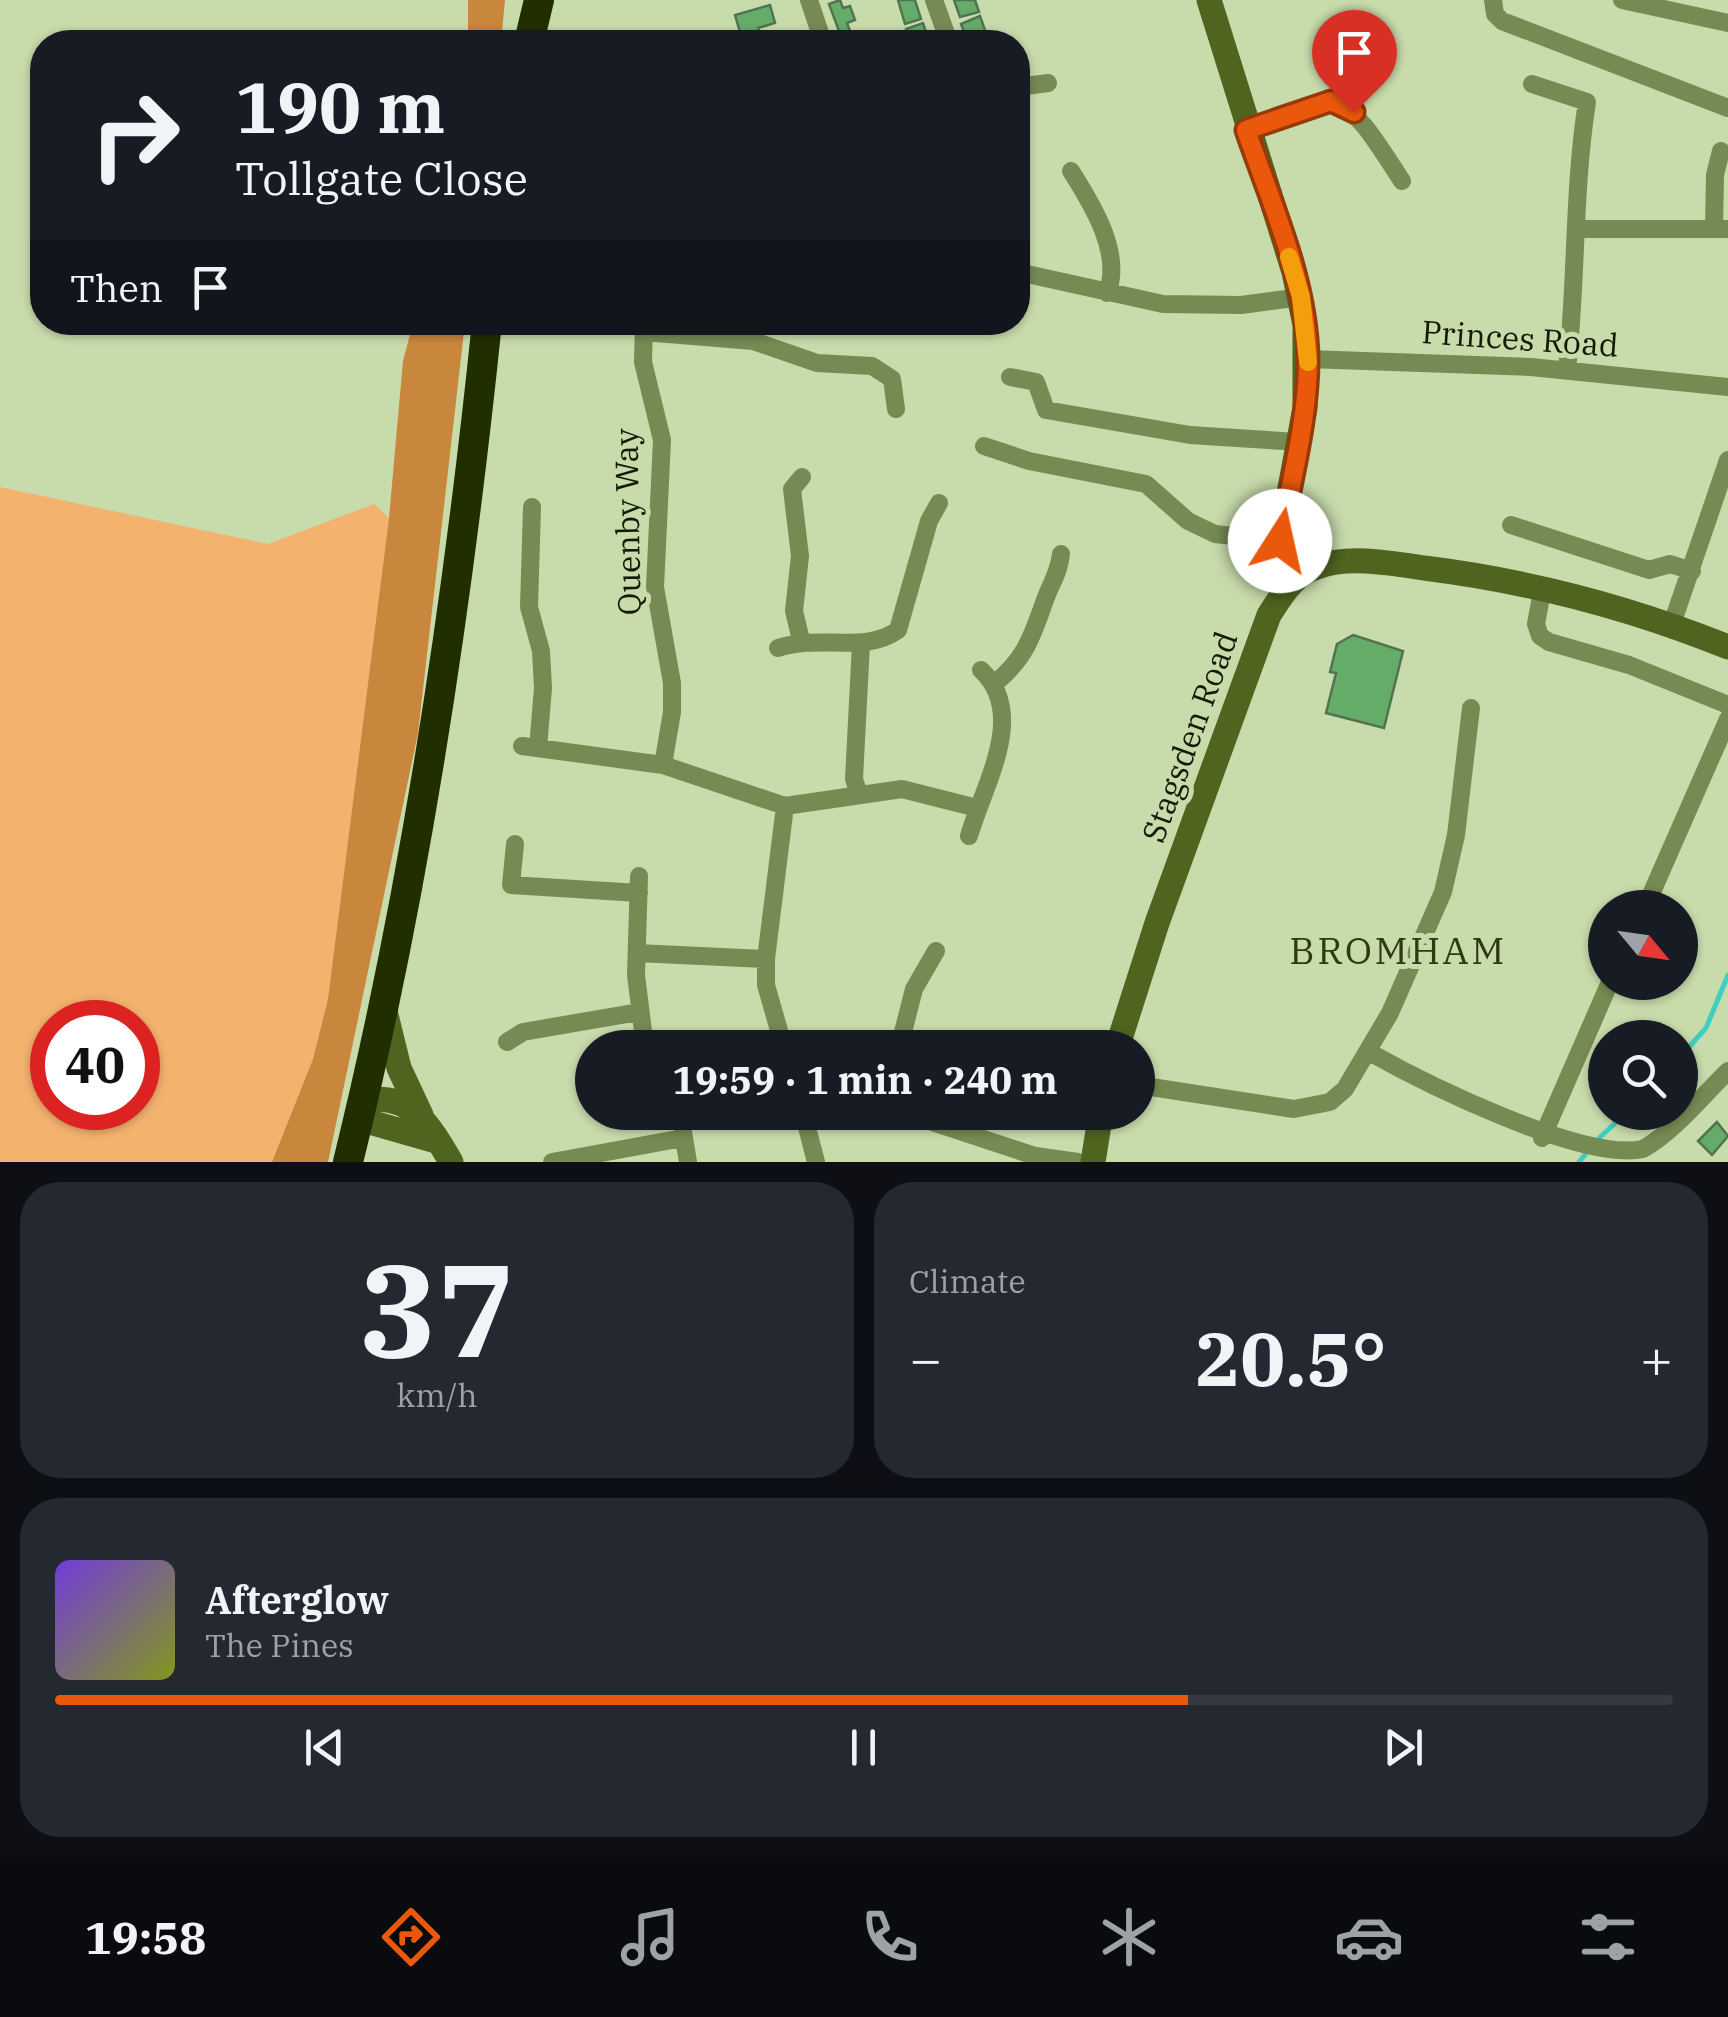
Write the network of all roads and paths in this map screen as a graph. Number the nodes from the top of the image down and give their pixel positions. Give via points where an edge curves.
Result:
1 (539, 0) edge
2 (810, 0) edge
3 (934, 0) edge
4 (1209, 0) edge
5 (1494, 0) edge
6 (1622, 0) edge
7 (1728, 23) edge
8 (532, 30) edge
9 (819, 30) edge
10 (944, 30) edge
11 (1048, 83) dead end
12 (1532, 84) dead end
13 (1030, 90) edge
14 (1728, 108) edge
15 (1246, 130) junction
16 (1722, 152) dead end
17 (1071, 171) dead end
18 (1402, 181) dead end
19 (1576, 229) junction
20 (1721, 229) edge
21 (1030, 275) edge
22 (1107, 292) junction
23 (1301, 297) junction
24 (485, 335) edge
25 (644, 335) edge
26 (706, 335) edge
27 (755, 335) edge
28 (753, 341) junction
29 (1308, 359) junction
30 (1567, 369) junction
31 (1010, 377) dead end
32 (1728, 387) edge
33 (896, 409) dead end
34 (1298, 442) junction
35 (984, 446) dead end
36 (1728, 460) edge
37 (802, 477) dead end
38 (939, 503) dead end
39 (532, 507) dead end
40 (1511, 525) dead end
41 (1280, 541) junction
42 (1061, 554) dead end
43 (1306, 571) junction
44 (1692, 572) junction
45 (1544, 586) junction
46 (1672, 624) junction
47 (801, 640) junction
48 (861, 644) junction
49 (1728, 646) edge
50 (778, 648) dead end
51 (1728, 705) edge
52 (1471, 708) dead end
53 (1728, 720) edge
54 (664, 766) junction
55 (860, 795) junction
56 (785, 806) junction
57 (977, 808) junction
58 (969, 836) dead end
59 (515, 844) dead end
60 (1653, 890) edge
61 (936, 952) dead end
62 (637, 953) junction
63 (766, 959) junction
64 (1602, 1000) edge
65 (383, 1002) junction
66 (778, 1030) edge
67 (904, 1030) edge
68 (1123, 1030) edge
69 (504, 1042) dead end
70 (1369, 1052) junction
71 (1728, 1071) edge
72 (1155, 1088) edge
73 (361, 1110) junction
74 (422, 1115) junction
75 (682, 1130) edge
76 (808, 1130) edge
77 (956, 1130) edge
78 (1098, 1130) edge
79 (683, 1138) junction
80 (1542, 1138) junction
81 (436, 1141) junction
82 (1645, 1156) edge
83 (348, 1162) edge
84 (452, 1162) edge
85 (552, 1162) edge
86 (688, 1162) edge
87 (816, 1162) edge
88 (1078, 1162) edge
89 (1093, 1162) edge

1 - 8 highway
2 - 9 street
3 - 10 street
4 - 15 street
5 - 14 street via 1502,21
6 - 7 street
11 - 13 street
12 - 19 street via 1587,102
15 - 18 street via 1310,105 1345,105
15 - 23 street
16 - 20 street via 1715,175
17 - 22 street via 1106,242 1114,276
19 - 20 street
19 - 30 street
21 - 22 street
22 - 23 street via 1198,307
23 - 29 street
24 - 65 highway via 458,567
25 - 54 street, Quenby Way via 643,362 662,440 655,587 672,683
26 - 28 street
27 - 28 street
28 - 33 street via 817,363 884,370
29 - 30 street, Princes Road
29 - 34 street
30 - 32 street, Princes Road
31 - 34 street via 1036,382 1046,410 1190,435
34 - 41 street
35 - 41 street via 1146,484 1188,521 1215,534
36 - 44 street
37 - 47 street via 792,489 800,556 794,610
38 - 48 street via 903,623 885,640
39 - 54 street via 529,607 543,688 530,747
40 - 44 street via 1649,570 1670,564
41 - 43 street
42 - 57 street via 1065,582 1046,596 1024,657 988,677 1004,711 1003,731
43 - 45 street via 1392,564
43 - 68 street, Stagsden Road via 1286,587 1269,615
44 - 46 street
45 - 46 street
45 - 51 street via 1536,624 1549,642
46 - 49 street
47 - 48 street
47 - 50 street
48 - 55 street via 854,779
52 - 70 street via 1443,892
53 - 60 street
54 - 56 street
55 - 56 street
55 - 57 street via 902,790
56 - 63 street
57 - 58 street
59 - 62 street via 511,885 639,884
61 - 67 street via 914,989
62 - 63 street
62 - 69 street via 641,1021 523,1032
63 - 66 street
64 - 80 street
65 - 73 highway
65 - 74 street via 399,1068
70 - 72 street via 1345,1088 1316,1108
70 - 80 street via 1472,1109
71 - 82 street
73 - 74 street via 392,1098
73 - 81 street
73 - 83 highway
74 - 81 street
75 - 79 street
76 - 87 street
77 - 88 street via 1034,1156
78 - 89 street
79 - 85 street
79 - 86 street
80 - 82 street via 1610,1157
81 - 84 street

